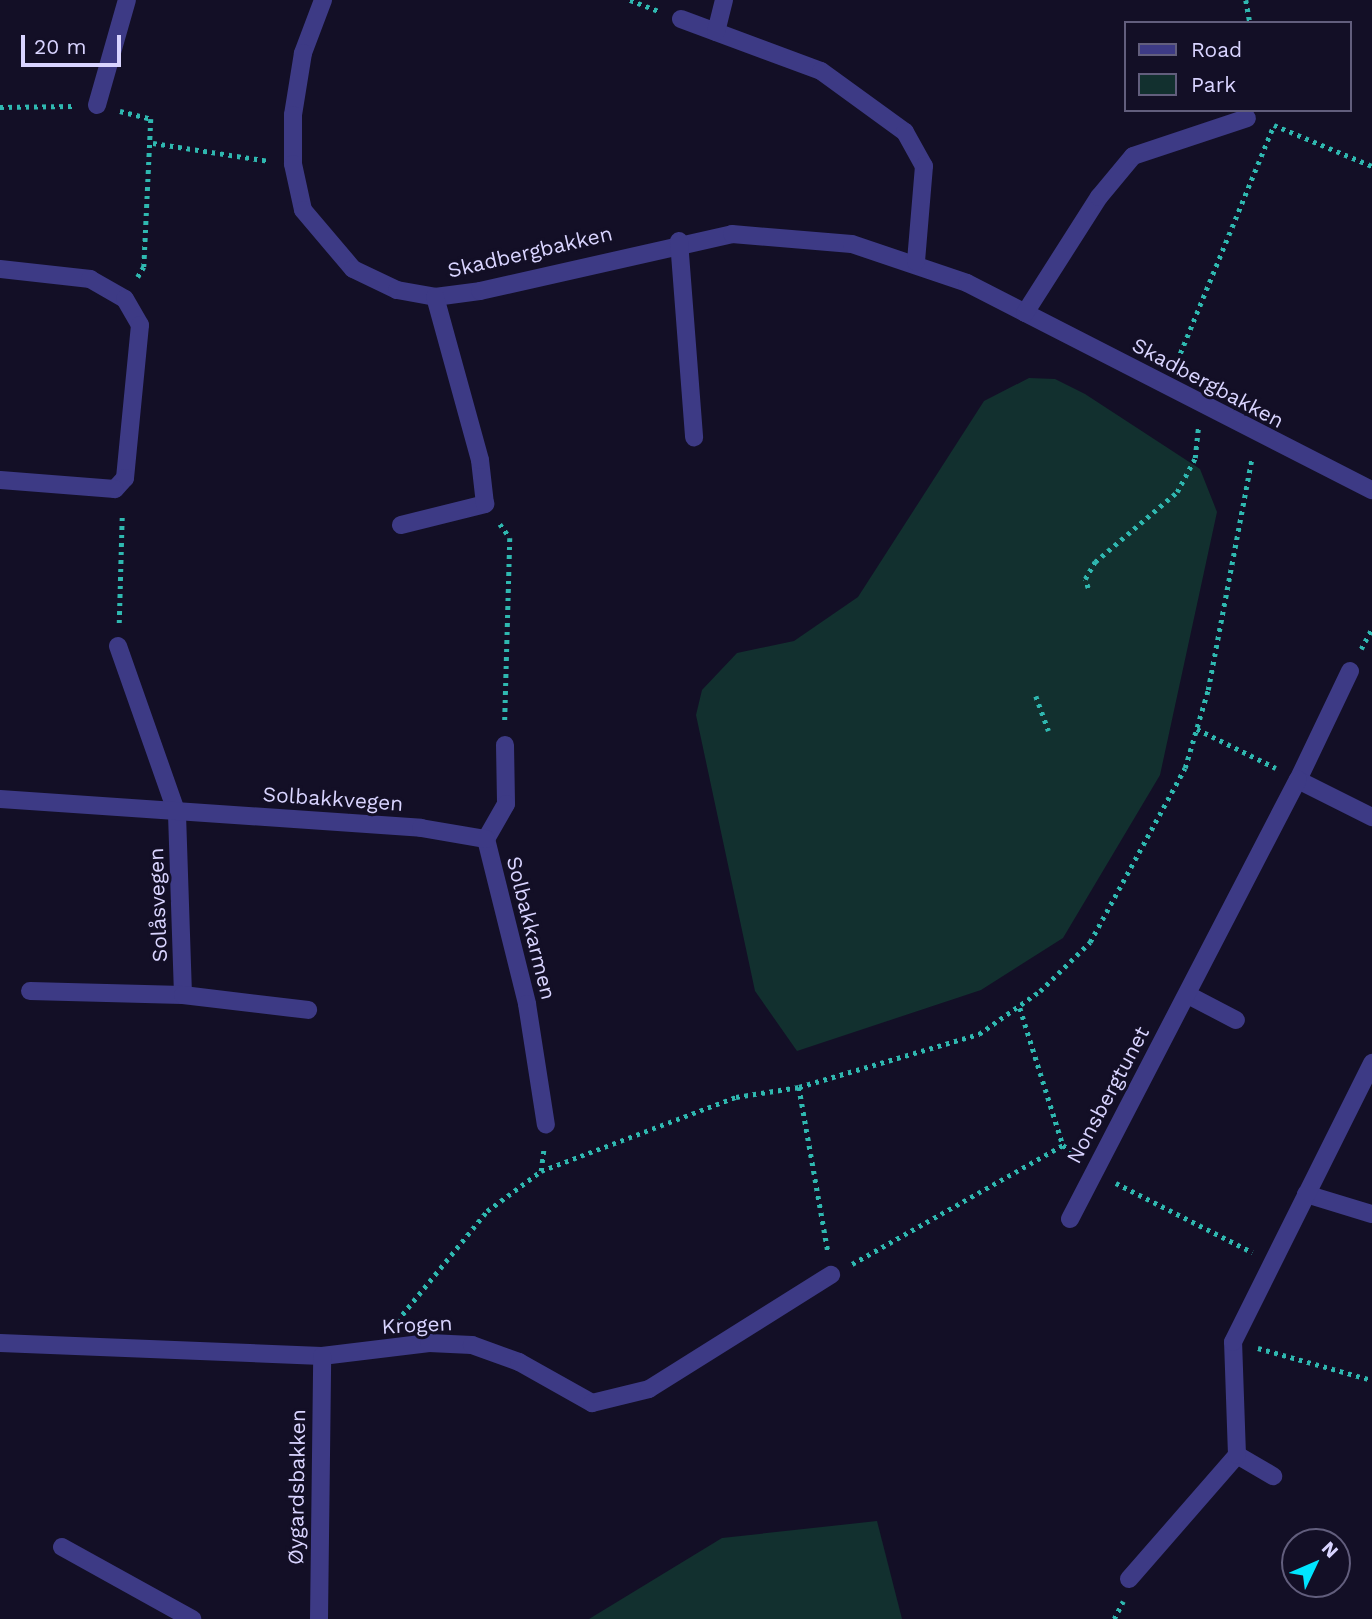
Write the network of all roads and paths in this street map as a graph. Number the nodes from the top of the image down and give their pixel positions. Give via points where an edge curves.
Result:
1 (127, 0) edge
2 (323, 0) edge
3 (724, 0) edge
4 (1246, 0) edge
5 (681, 19) dead end
6 (1250, 21) edge
7 (716, 32) junction
8 (97, 105) junction
9 (0, 107) edge
10 (1272, 117) dead end
11 (1247, 118) dead end
12 (1274, 125) junction
13 (152, 143) junction
14 (293, 164) junction
15 (1372, 166) edge
16 (679, 241) junction
17 (916, 262) junction
18 (0, 269) edge
19 (435, 297) junction
20 (125, 299) junction
21 (1025, 313) junction
22 (1177, 361) dead end
23 (1201, 406) junction
24 (694, 437) dead end
25 (1260, 438) junction
26 (0, 480) edge
27 (115, 489) junction
28 (1372, 490) edge
29 (485, 504) junction
30 (401, 525) dead end
31 (1088, 588) dead end
32 (118, 646) joint
33 (1350, 671) dead end
34 (1036, 696) dead end
35 (1197, 729) junction
36 (1049, 730) dead end
37 (505, 745) joint
38 (1298, 779) junction
39 (0, 799) edge
40 (177, 814) junction
41 (1372, 817) edge
42 (486, 839) junction
43 (30, 991) dead end
44 (183, 995) junction
45 (1188, 995) junction
46 (1020, 1008) junction
47 (307, 1010) dead end
48 (1236, 1020) dead end
49 (1372, 1063) edge
50 (799, 1087) junction
51 (546, 1125) dead end
52 (1063, 1145) junction
53 (1094, 1170) junction
54 (1306, 1195) junction
55 (1372, 1214) edge
56 (1070, 1219) dead end
57 (1272, 1262) junction
58 (831, 1275) junction
59 (1233, 1342) junction
60 (0, 1343) edge
61 (376, 1350) junction
62 (322, 1356) junction
63 (1372, 1380) edge
64 (1237, 1455) junction
65 (1273, 1476) dead end
66 (62, 1547) dead end
67 (1129, 1579) dead end
68 (192, 1619) edge
69 (319, 1619) edge

1 - 8 street
2 - 14 street, Skadbergbakken via 303,53 293,114
3 - 7 street
4 - 6 path
5 - 7 street
7 - 17 street via 821,71 905,132 924,166
8 - 9 path
8 - 13 path via 151,119
10 - 12 path
11 - 21 street via 1133,156 1099,197
12 - 15 path
12 - 22 path
13 - 14 path
13 - 20 path via 144,267
14 - 19 street, Skadbergbakken via 303,210 353,269 397,290
16 - 17 street, Skadbergbakken via 732,234 791,237
16 - 19 street, Skadbergbakken
16 - 24 street
17 - 21 street, Skadbergbakken
18 - 20 street via 90,279
19 - 29 street via 480,460
20 - 27 street via 140,325 129,463
21 - 23 street, Skadbergbakken
23 - 25 street, Skadbergbakken
23 - 31 path via 1195,458 1177,492 1095,562 1085,579
25 - 28 street, Skadbergbakken
25 - 35 path
26 - 27 street
27 - 32 path via 126,530
29 - 30 street
29 - 37 path via 510,538
32 - 40 street
33 - 38 street, Nonsbergtunet
34 - 36 path
35 - 38 path
35 - 46 path via 1167,808 1090,942
37 - 42 street, Solbakkarmen via 506,804
38 - 41 street
38 - 45 street, Nonsbergtunet
39 - 40 street, Solbakkvegen
40 - 42 street, Solbakkvegen via 421,828
40 - 44 street, Solåsvegen
42 - 51 street, Solbakkarmen via 525,992
43 - 44 street
44 - 47 street
45 - 48 street
45 - 53 street, Nonsbergtunet
46 - 50 path via 979,1034
46 - 52 path
49 - 54 street
50 - 58 path
50 - 61 path via 736,1097 529,1178 487,1211
52 - 53 path
52 - 58 path
53 - 56 street, Nonsbergtunet
53 - 57 path
54 - 55 street
54 - 57 street
57 - 59 street
58 - 61 street, Krogen via 649,1389 619,1400 592,1403 565,1393 519,1362 472,1345
59 - 63 path
59 - 64 street
60 - 62 street, Krogen
61 - 62 street, Krogen
62 - 69 street, Øygardsbakken
64 - 65 street
64 - 67 street
66 - 68 street

